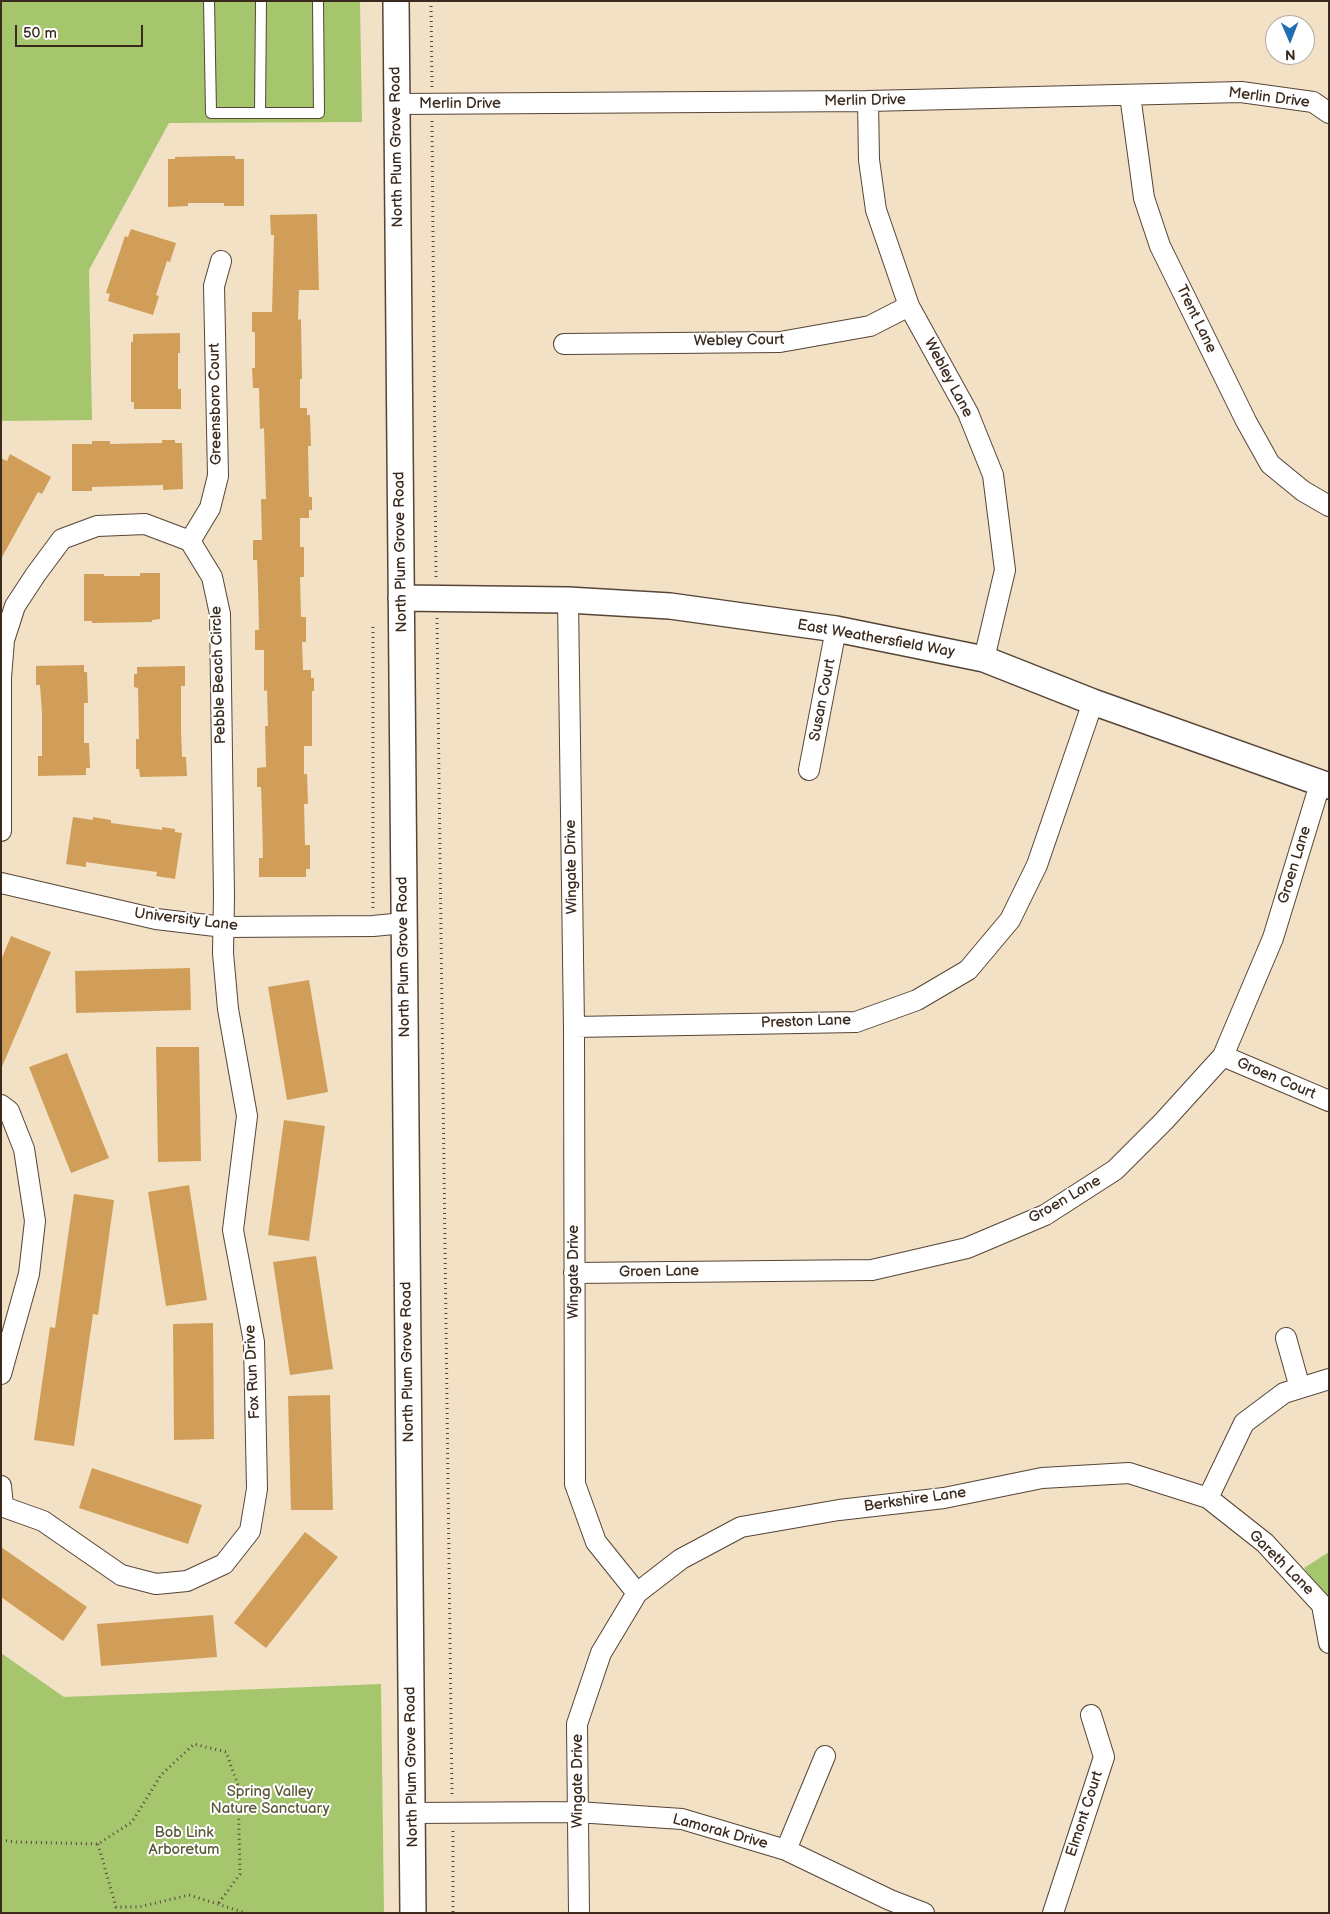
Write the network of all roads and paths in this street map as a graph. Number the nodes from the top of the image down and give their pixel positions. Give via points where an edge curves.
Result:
1 (209, 1) edge
2 (261, 1) edge
3 (318, 1) edge
4 (396, 1) edge
5 (431, 1) edge
6 (1130, 95) junction
7 (868, 101) junction
8 (397, 104) junction
9 (432, 104) junction
10 (260, 113) junction
11 (1329, 113) edge
12 (221, 261) dead end
13 (909, 306) junction
14 (564, 344) dead end
15 (1329, 506) edge
16 (190, 542) junction
17 (436, 567) dead end
18 (401, 598) junction
19 (568, 600) junction
20 (373, 626) dead end
21 (437, 629) dead end
22 (836, 630) junction
23 (984, 659) junction
24 (1093, 702) junction
25 (809, 770) dead end
26 (1324, 785) edge
27 (1, 831) edge
28 (1, 883) edge
29 (404, 923) junction
30 (373, 926) junction
31 (224, 927) junction
32 (574, 1028) junction
33 (1223, 1056) junction
34 (1329, 1100) edge
35 (1, 1105) edge
36 (574, 1273) junction
37 (1286, 1338) dead end
38 (1, 1374) edge
39 (1329, 1379) edge
40 (1300, 1388) junction
41 (1, 1486) edge
42 (1208, 1498) junction
43 (2, 1506) edge
44 (637, 1593) junction
45 (1329, 1643) edge
46 (1091, 1715) dead end
47 (825, 1756) dead end
48 (578, 1812) junction
49 (412, 1813) junction
50 (452, 1813) junction
51 (1, 1840) edge
52 (98, 1844) junction
53 (786, 1850) junction
54 (218, 1904) junction
55 (888, 1906) edge
56 (246, 1913) edge
57 (413, 1913) edge
58 (453, 1913) edge
59 (579, 1913) edge
60 (924, 1913) edge
61 (1053, 1913) edge

1 - 10 lane via 211,113
2 - 10 lane
3 - 10 lane via 319,113
4 - 8 street, North Plum Grove Road
5 - 9 path
6 - 7 street, Merlin Drive
6 - 11 street, Merlin Drive via 1241,92 1313,102
6 - 15 street, Trent Lane via 1144,198 1160,246 1270,464 1303,491
7 - 9 street, Merlin Drive
7 - 13 street, Webley Lane via 869,160 876,210
8 - 9 street, Merlin Drive
8 - 18 street, North Plum Grove Road
9 - 17 path
12 - 16 street, Greensboro Court via 214,286 218,476 210,508
13 - 14 street, Webley Court via 870,326 780,342
13 - 23 street, Webley Lane via 968,413 993,475 1005,570
16 - 27 street via 145,524 96,526 62,539 15,606 4,640 1,678
16 - 31 street, Pebble Beach Circle via 212,577 220,614
18 - 19 street, East Weathersfield Way
18 - 29 street, North Plum Grove Road
19 - 22 street, East Weathersfield Way via 670,606
19 - 32 street, Wingate Drive
20 - 30 path
21 - 50 path
22 - 23 street, East Weathersfield Way
22 - 25 street, Susan Court
23 - 24 street, East Weathersfield Way
24 - 26 street, East Weathersfield Way
24 - 32 street, Preston Lane via 1037,865 1010,920 968,970 917,1000 856,1022
26 - 33 street, Groen Lane via 1273,938
28 - 31 street, University Lane via 156,919
29 - 30 street, University Lane
29 - 49 street, North Plum Grove Road
30 - 31 street, University Lane
31 - 43 street, Fox Run Drive via 228,1009 247,1116 233,1230 254,1342 257,1489 250,1531 224,1564 187,1580 156,1584 121,1576 43,1521
32 - 36 street, Wingate Drive
33 - 34 street, Groen Court
33 - 36 street, Groen Lane via 1115,1170 1045,1215 967,1248 872,1270
35 - 38 street via 9,1111 24,1149 35,1221 29,1274
36 - 44 street, Wingate Drive via 575,1484 596,1542
37 - 40 street
39 - 40 street
40 - 42 street via 1284,1394 1244,1423
41 - 43 street
42 - 44 street, Berkshire Lane via 1129,1473 1042,1478 944,1498 839,1510 741,1528 681,1559
42 - 45 street, Gareth Lane via 1265,1543 1322,1605
44 - 48 street, Wingate Drive via 601,1653 577,1724
46 - 61 street, Elmont Court via 1104,1757
47 - 53 street
48 - 50 street, Lamorak Drive
48 - 53 street, Lamorak Drive via 682,1819
48 - 59 street, Wingate Drive
49 - 50 street, Lamorak Drive
49 - 57 street, North Plum Grove Road
50 - 58 path
51 - 52 path
52 - 54 path via 116,1907 139,1907 189,1894
52 - 54 path via 132,1822 161,1775 194,1744 226,1752 238,1785 240,1874
53 - 55 street, Lamorak Drive
54 - 56 path
55 - 60 street, Lamorak Drive

